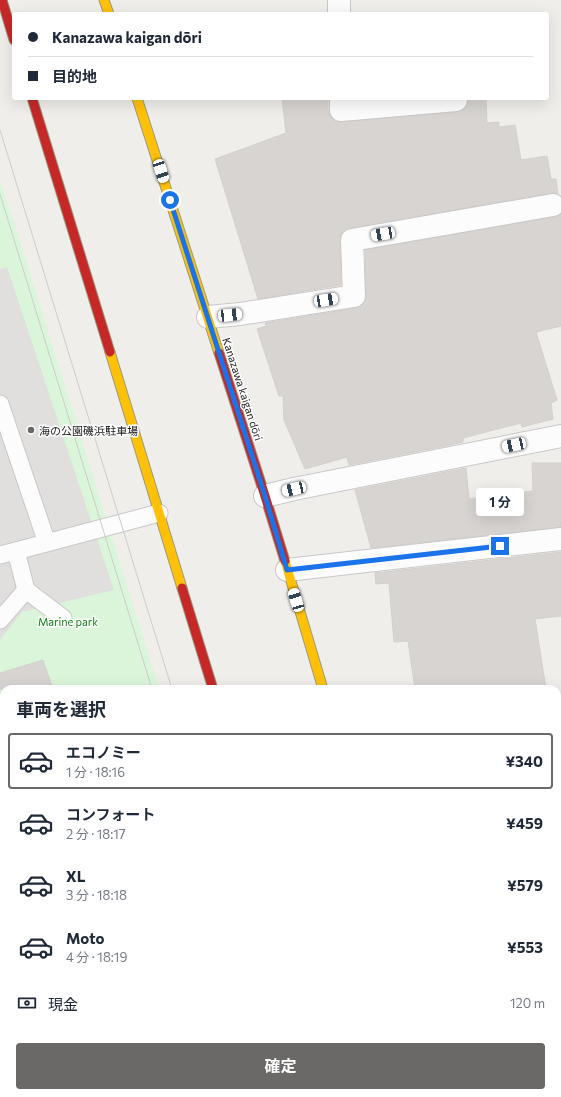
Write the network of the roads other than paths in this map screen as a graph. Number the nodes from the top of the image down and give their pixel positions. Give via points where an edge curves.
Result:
1 (2, 0) edge
2 (104, 0) edge
3 (339, 0) edge
4 (108, 12) edge
5 (339, 12) edge
6 (12, 33) edge
7 (33, 100) edge
8 (138, 100) edge
9 (341, 100) edge
10 (456, 100) dead end
11 (553, 205) dead end
12 (208, 317) junction
13 (0, 404) edge
14 (561, 436) edge
15 (265, 496) junction
16 (159, 513) junction
17 (561, 539) edge
18 (47, 543) junction
19 (8, 553) edge
20 (287, 570) junction
21 (26, 590) junction
22 (63, 618) dead end
23 (0, 620) edge
24 (212, 685) edge
25 (322, 685) edge

1 - 6 street
2 - 4 street
3 - 5 street
7 - 16 street
8 - 12 street, Kanazawa kaigan dōri
9 - 10 street via 341,110
11 - 12 street via 352,240 354,296
12 - 15 street, Kanazawa kaigan dōri
13 - 18 lane
14 - 15 street
15 - 20 street, Kanazawa kaigan dōri
16 - 18 lane
16 - 24 street
17 - 20 street
18 - 19 lane
19 - 21 lane
20 - 25 street, Kanazawa kaigan dōri
21 - 22 lane
21 - 23 lane

